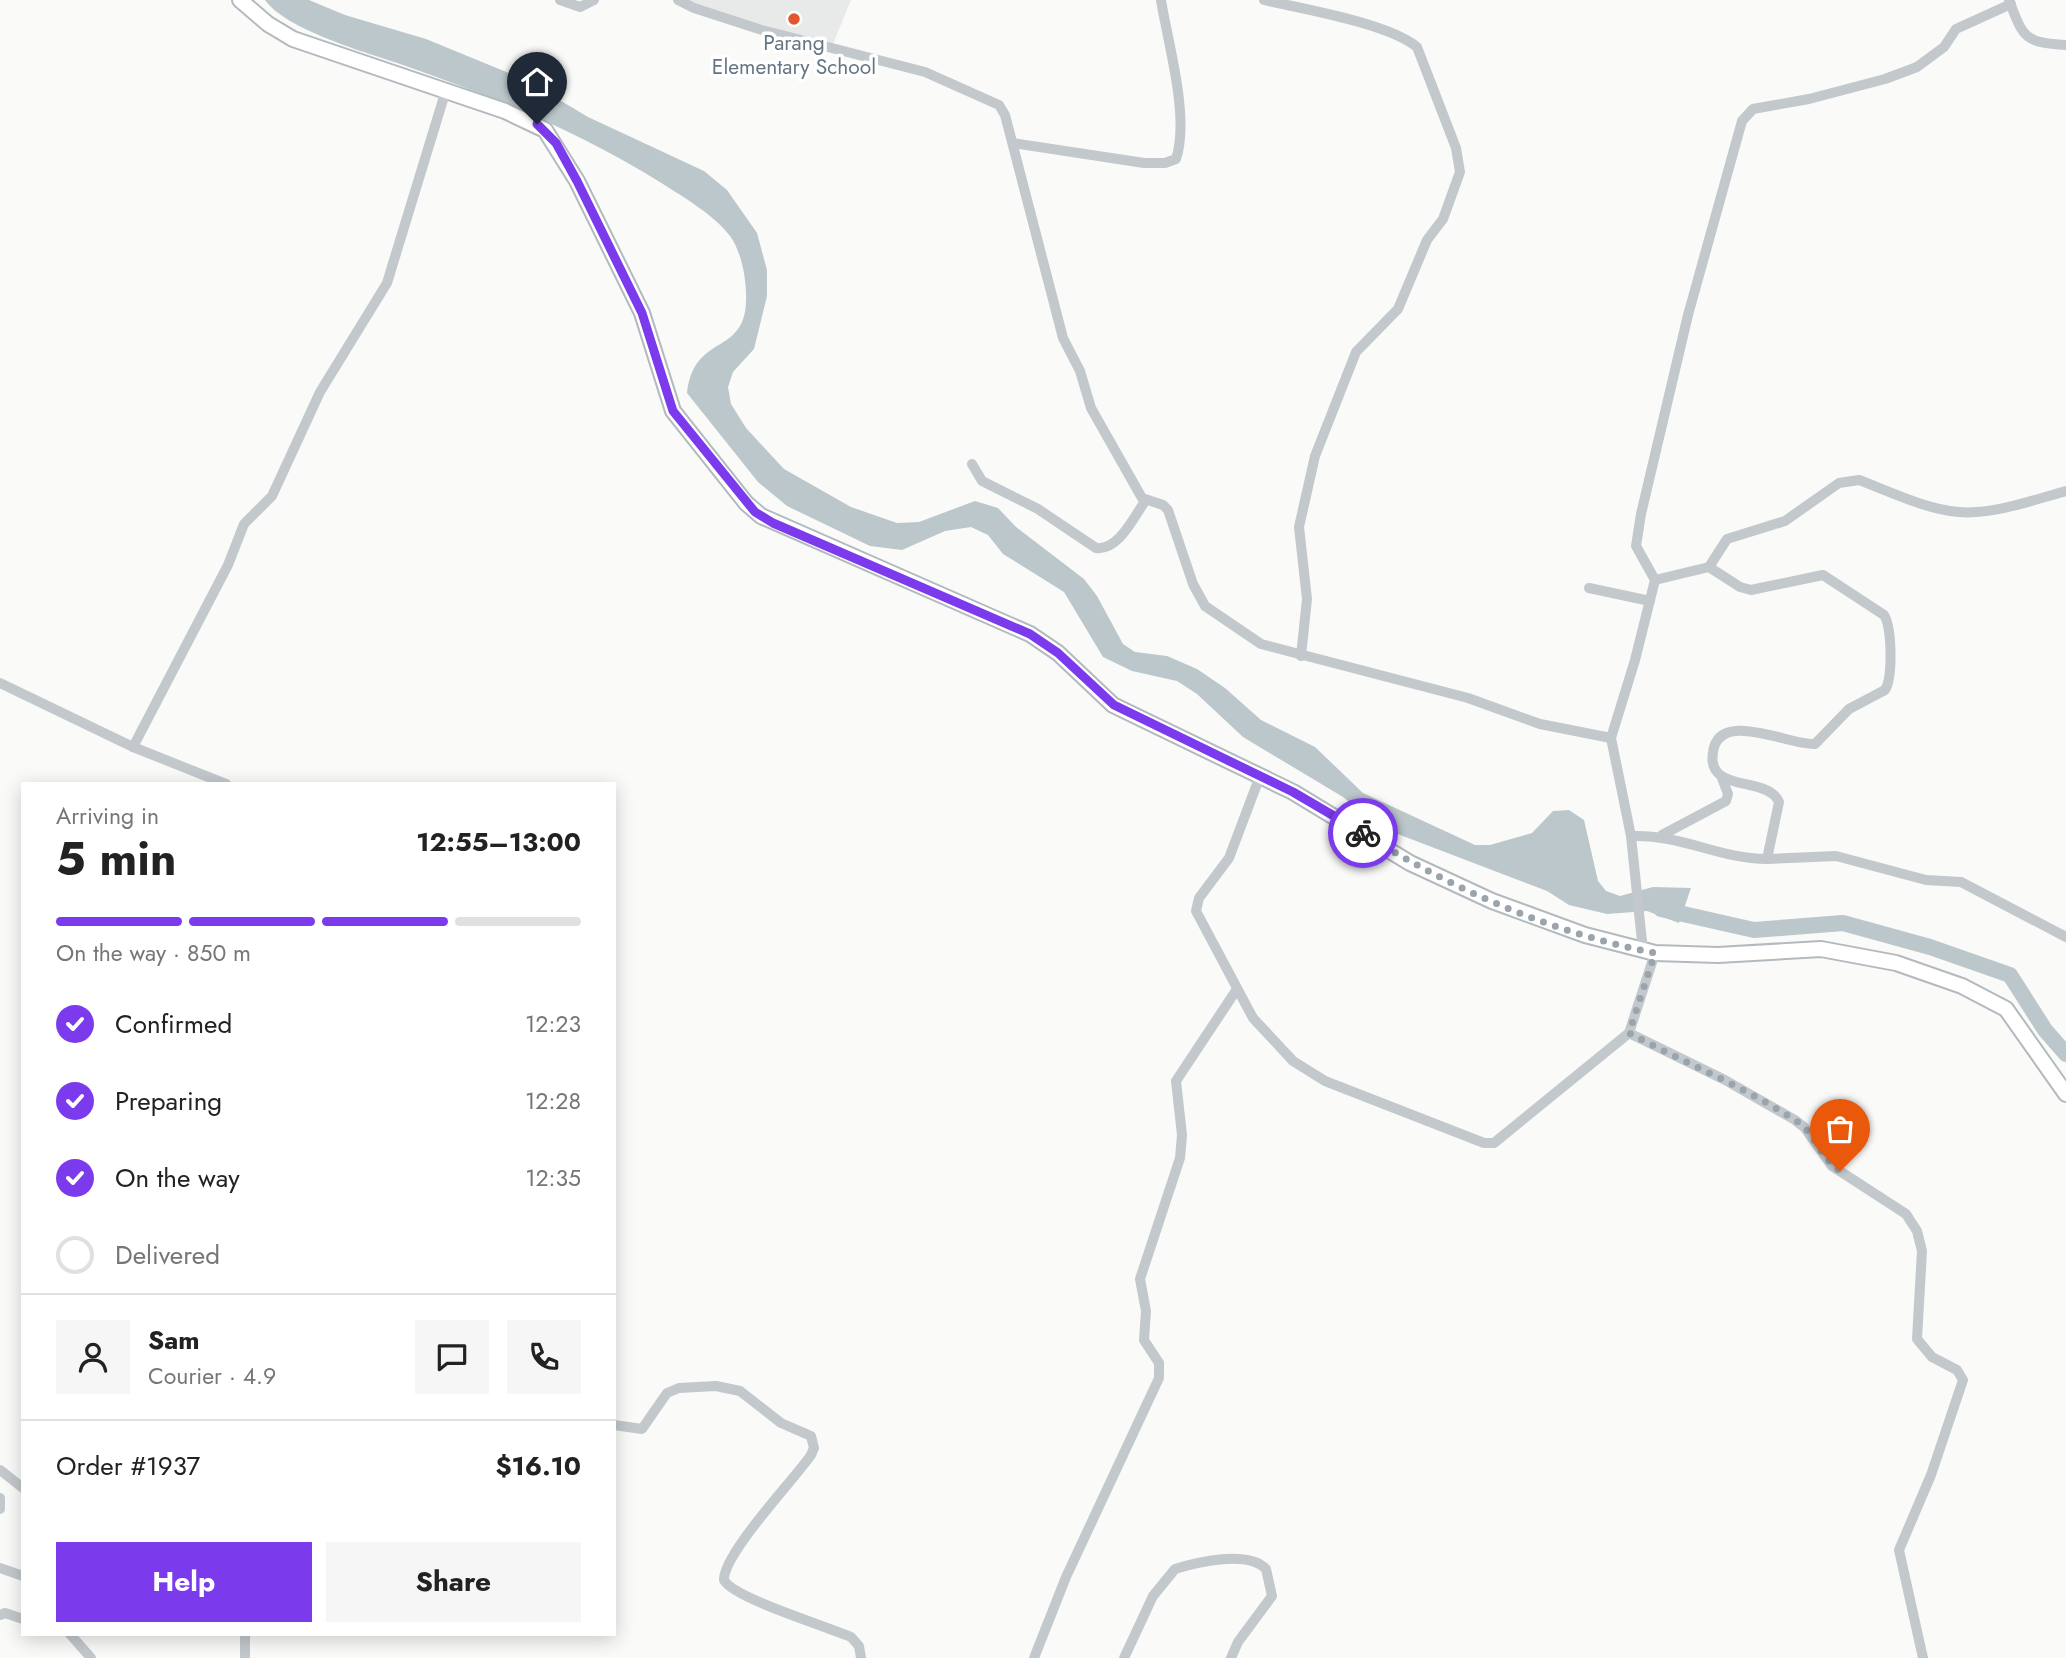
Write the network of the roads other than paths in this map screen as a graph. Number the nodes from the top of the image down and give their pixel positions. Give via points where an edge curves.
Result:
1 (240, 0) edge
2 (560, 0) edge
3 (594, 0) edge
4 (678, 0) edge
5 (1161, 0) edge
6 (1264, 0) edge
7 (2010, 2) edge
8 (2066, 45) edge
9 (446, 90) junction
10 (1013, 144) junction
11 (972, 464) dead end
12 (2066, 491) edge
13 (1146, 500) junction
14 (1709, 567) junction
15 (1655, 580) junction
16 (1589, 588) dead end
17 (1650, 601) junction
18 (1301, 656) junction
19 (0, 683) edge
20 (1611, 738) junction
21 (133, 747) junction
22 (1259, 776) junction
23 (1722, 778) junction
24 (221, 782) edge
25 (1662, 835) junction
26 (1631, 836) junction
27 (1767, 859) junction
28 (2066, 937) edge
29 (1649, 952) junction
30 (1237, 989) junction
31 (1629, 1033) junction
32 (2066, 1094) edge
33 (616, 1425) edge
34 (0, 1470) edge
35 (21, 1486) edge
36 (0, 1499) edge
37 (0, 1509) edge
38 (0, 1568) edge
39 (21, 1575) edge
40 (0, 1615) edge
41 (21, 1618) edge
42 (73, 1636) edge
43 (245, 1636) edge
44 (91, 1658) edge
45 (245, 1658) edge
46 (861, 1658) edge
47 (1034, 1658) edge
48 (1124, 1658) edge
49 (1231, 1658) edge
50 (1923, 1658) edge

1 - 9 main road via 293,39
2 - 3 street via 580,7
4 - 10 street via 762,30 941,78 999,105
5 - 10 street via 1177,83 1176,159 1144,163
6 - 18 street via 1372,28 1417,47 1460,165 1443,219 1427,240 1402,303 1356,352 1315,456 1299,527 1307,599
7 - 8 street via 2025,36
7 - 15 street via 1956,29 1944,47 1905,73 1809,99 1763,106 1745,116 1688,315 1637,536 1638,552
9 - 21 street via 387,283 320,392 272,496 244,524 228,565
9 - 22 main road via 528,119 556,143 642,313 673,411 755,512 1030,634 1058,653 1114,705
10 - 13 street via 1063,338 1080,371 1091,408
11 - 13 street via 982,481 1038,509 1096,548 1116,541
12 - 14 street via 1980,512 1958,512 1846,480 1785,521 1727,539
13 - 18 street via 1168,510 1193,584 1212,612 1261,644
14 - 15 street
14 - 23 street via 1751,590 1823,575 1878,610 1888,626 1890,675 1885,690 1849,709 1815,744 1752,731 1729,732 1714,745 1712,755
15 - 17 street
16 - 17 street
17 - 20 street
18 - 20 street via 1458,695 1540,724
19 - 21 street
20 - 26 street
21 - 24 street
22 - 29 main road via 1316,804 1410,863 1492,901 1585,935
22 - 30 street via 1228,858 1196,904 1197,918
23 - 25 street via 1726,802
23 - 27 street via 1776,795 1780,807
25 - 26 street
25 - 27 street via 1748,859
26 - 29 street
27 - 28 street via 1836,856 1926,880 1961,882
29 - 31 street
29 - 32 main road via 1718,956 1821,949 1896,963 1962,986 2006,1009
30 - 31 street via 1261,1029 1310,1072 1414,1118 1489,1144
30 - 47 street via 1176,1081 1180,1158 1140,1279 1146,1311 1144,1340 1159,1363 1159,1378 1066,1577
31 - 50 street via 1725,1080 1800,1124 1832,1166 1906,1214 1917,1231 1922,1270 1917,1339 1931,1357 1957,1370 1963,1380 1931,1475 1899,1550
33 - 46 street via 642,1429 667,1393 716,1386 740,1391 781,1423 811,1436 811,1455 726,1565 724,1580 733,1591 750,1599 851,1637
34 - 35 street
36 - 37 street
38 - 39 street
40 - 41 street
42 - 44 street
43 - 45 street
48 - 49 street via 1153,1596 1175,1569 1256,1561 1266,1569 1272,1596

